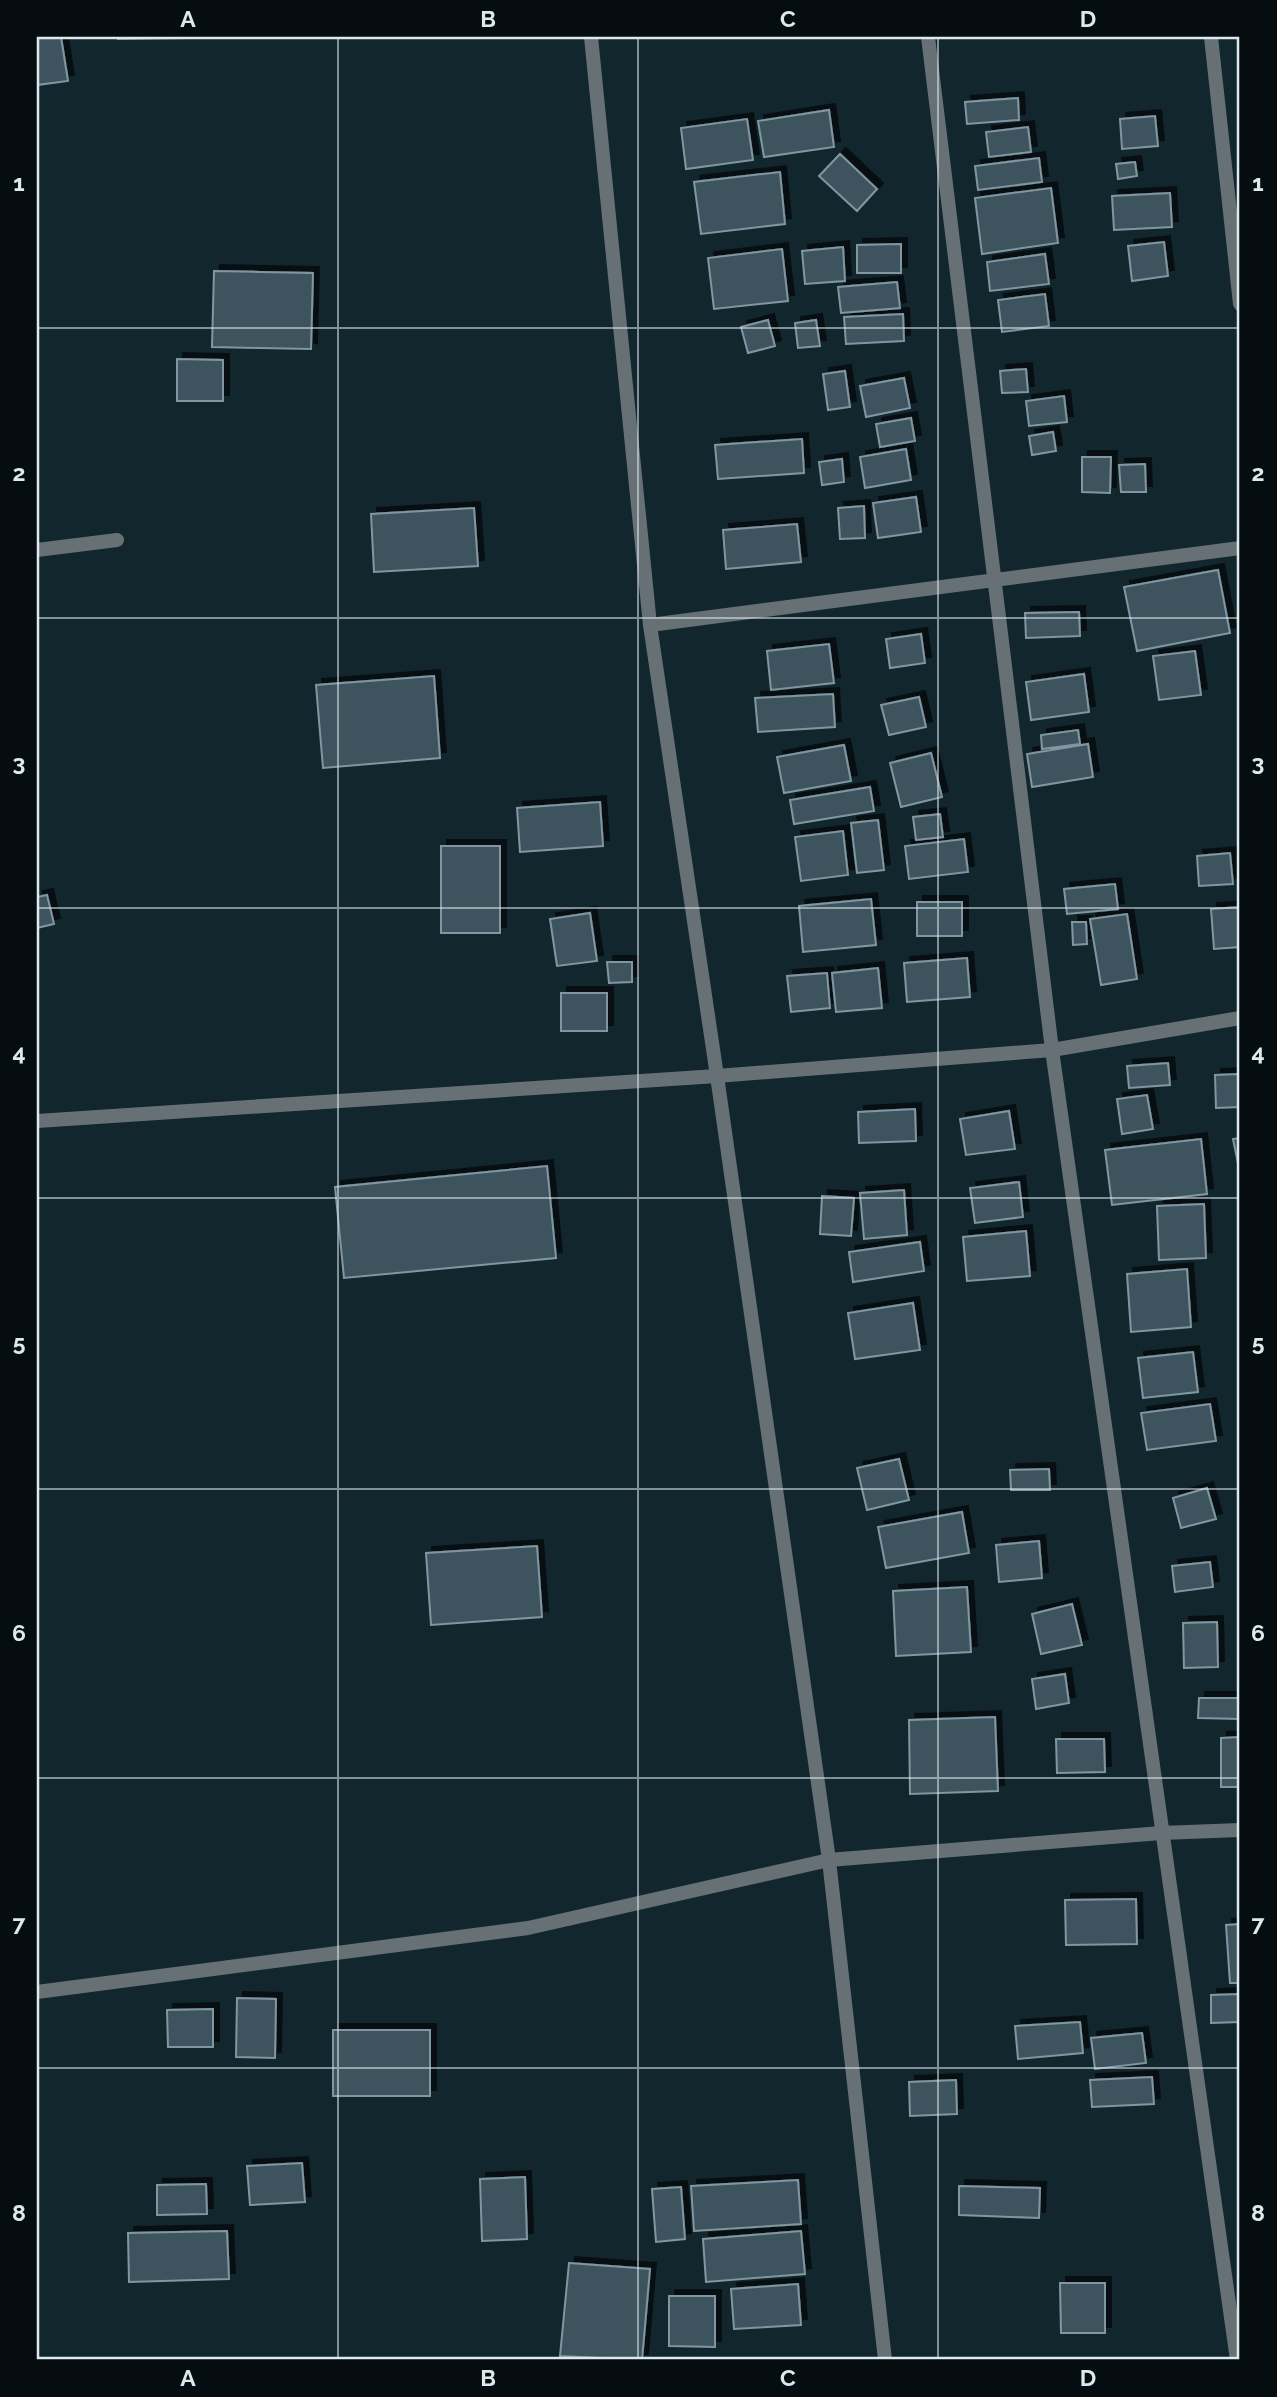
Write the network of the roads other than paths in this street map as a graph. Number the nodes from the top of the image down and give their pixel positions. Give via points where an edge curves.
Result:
1 (591, 37) edge
2 (928, 37) edge
3 (1212, 37) edge
4 (1240, 304) edge
5 (117, 540) dead end
6 (1240, 548) edge
7 (37, 550) edge
8 (995, 579) junction
9 (650, 625) junction
10 (1240, 1018) edge
11 (1052, 1051) junction
12 (717, 1076) junction
13 (37, 1121) edge
14 (1240, 1830) edge
15 (1161, 1833) junction
16 (829, 1860) junction
17 (37, 1992) edge
18 (1239, 2359) edge
19 (884, 2360) edge
20 (1229, 2360) edge

1 - 9 street
2 - 8 street
3 - 4 street
5 - 7 street
6 - 8 street
8 - 9 street
8 - 11 street
9 - 12 street
10 - 11 street
11 - 12 street
11 - 15 street
12 - 13 street
12 - 16 street
14 - 15 street
15 - 16 street
15 - 18 street
16 - 17 street via 528,1928
16 - 19 street
18 - 20 street

